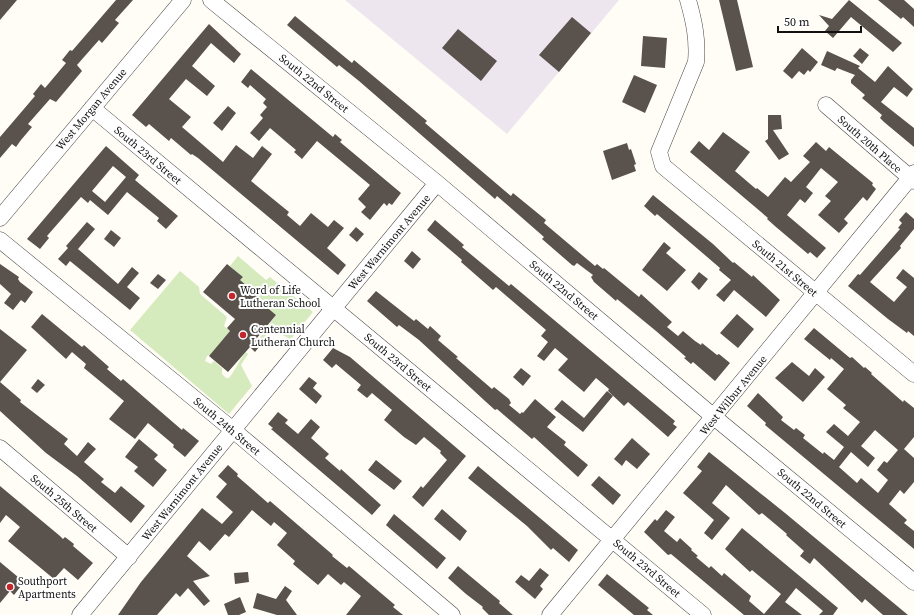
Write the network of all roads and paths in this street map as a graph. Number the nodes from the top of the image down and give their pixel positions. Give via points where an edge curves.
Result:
1 (183, 0) edge
2 (211, 0) edge
3 (688, 0) edge
4 (826, 105) dead end
5 (92, 108) junction
6 (913, 178) edge
7 (437, 183) junction
8 (0, 218) edge
9 (0, 240) edge
10 (816, 293) junction
11 (333, 308) junction
12 (914, 374) edge
13 (714, 417) junction
14 (233, 430) junction
15 (0, 448) edge
16 (613, 540) junction
17 (129, 557) junction
18 (914, 582) edge
19 (80, 615) edge
20 (452, 615) edge
21 (550, 615) edge
22 (703, 615) edge

1 - 5 street, West Morgan Avenue
2 - 7 street, South 22nd Street
3 - 10 street, South 21st Street via 696,30 696,62 659,152 663,166
4 - 6 street, South 20th Place
5 - 8 street, West Morgan Avenue
5 - 11 street, South 23rd Street
6 - 10 street, West Wilbur Avenue
7 - 11 street, West Warnimont Avenue
7 - 13 street, South 22nd Street
9 - 14 street, South 24th Street
10 - 12 street, South 21st Street
10 - 13 street, West Wilbur Avenue
11 - 14 street, West Warnimont Avenue
11 - 16 street, South 23rd Street
13 - 16 street, West Wilbur Avenue
13 - 18 street, South 22nd Street
14 - 17 street, West Warnimont Avenue
14 - 20 street, South 24th Street
15 - 17 street, South 25th Street
16 - 21 street, West Wilbur Avenue
16 - 22 street, South 23rd Street
17 - 19 street, West Warnimont Avenue

